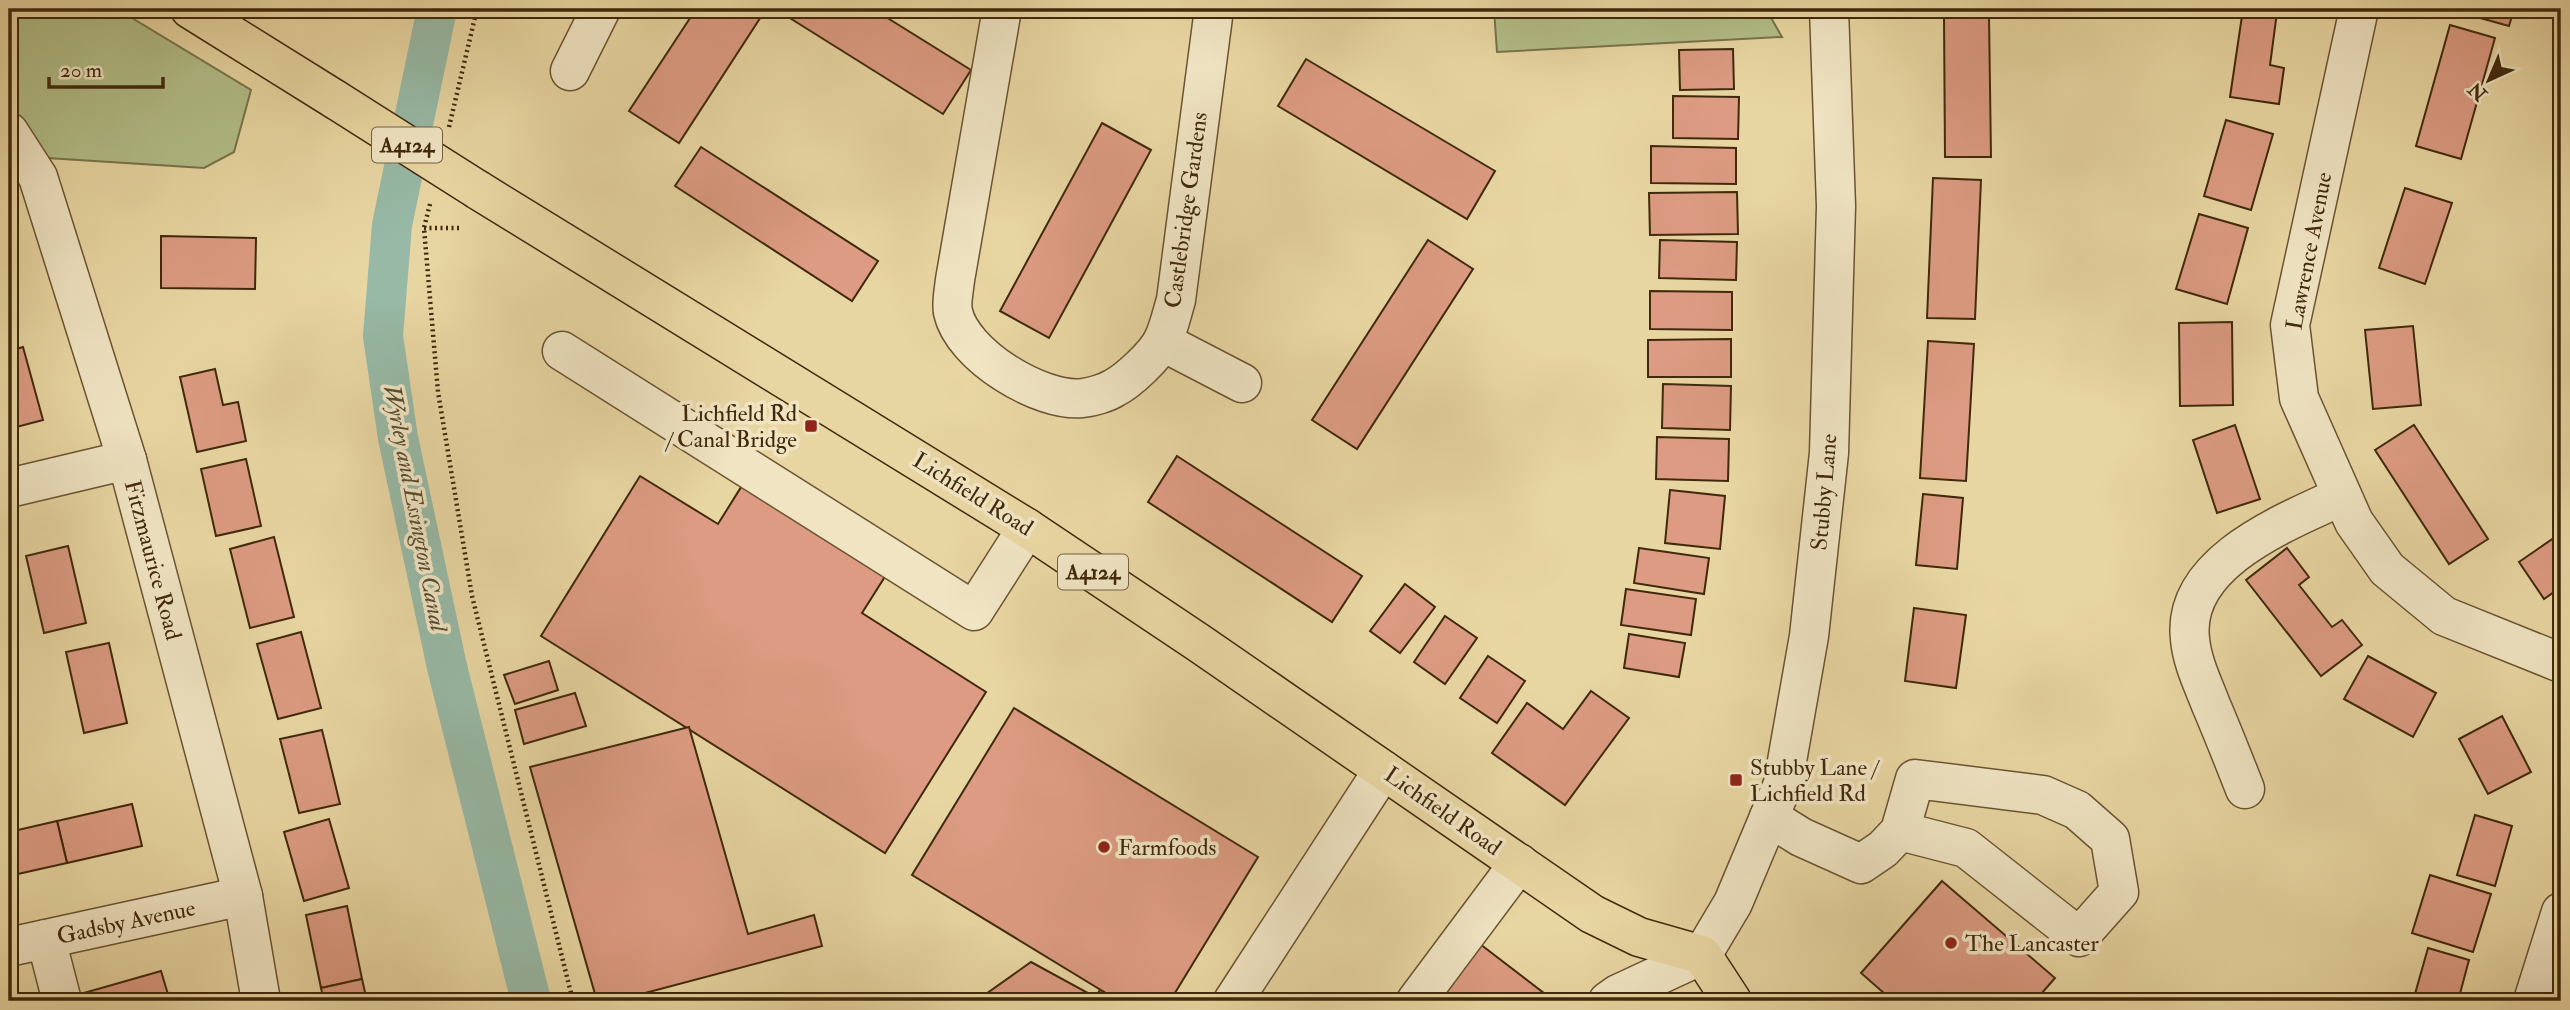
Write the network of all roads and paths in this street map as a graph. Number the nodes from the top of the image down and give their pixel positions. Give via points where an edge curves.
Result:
1 (190, 9) edge
2 (477, 9) edge
3 (601, 9) edge
4 (1002, 9) edge
5 (1214, 9) edge
6 (1829, 9) edge
7 (2359, 9) edge
8 (570, 71) dead end
9 (9, 132) edge
10 (446, 137) dead end
11 (430, 202) dead end
12 (1163, 342) junction
13 (562, 351) dead end
14 (1242, 383) dead end
15 (127, 460) junction
16 (9, 488) edge
17 (2342, 496) junction
18 (1027, 528) junction
19 (2561, 663) edge
20 (1383, 770) junction
21 (2245, 789) dead end
22 (1769, 817) junction
23 (1900, 831) junction
24 (1518, 863) junction
25 (243, 897) junction
26 (2561, 912) edge
27 (46, 939) junction
28 (9, 947) edge
29 (1702, 955) junction
30 (61, 1001) edge
31 (261, 1001) edge
32 (573, 1001) edge
33 (1233, 1001) edge
34 (1416, 1001) edge
35 (1608, 1001) edge
36 (1732, 1001) edge
37 (2533, 1001) edge

1 - 18 main road, Lichfield Road / A4124, bridge
2 - 10 path
3 - 8 street
4 - 12 street, Castlebridge Gardens via 955,280 953,311 965,339 1009,375 1051,394 1082,398 1113,389
5 - 12 street, Castlebridge Gardens via 1176,300
6 - 22 street, Stubby Lane via 1836,206 1829,453 1809,636 1783,784
7 - 17 street, Lawrence Avenue via 2290,325 2299,398
9 - 15 street, Fitzmaurice Road via 38,177
11 - 32 path via 424,229 438,392 472,596
12 - 14 street
13 - 18 street via 974,611
15 - 16 street
15 - 25 street, Fitzmaurice Road
17 - 19 street, Lawrence Avenue via 2387,569 2444,616
17 - 21 street via 2254,540 2215,572 2191,611 2190,639 2198,671
18 - 20 main road, Lichfield Road / A4124
20 - 24 main road, Lichfield Road / A4124
20 - 33 street
22 - 23 street via 1861,864
22 - 29 street, Stubby Lane via 1733,903
23 - 23 street via 1915,779 2043,795 2077,810 2110,839 2119,892 2079,937 1966,848
24 - 29 main road, Lichfield Road / A4124 via 1592,914 1639,937
24 - 34 street
25 - 27 street, Gadsby Avenue
25 - 31 street, Fitzmaurice Road
26 - 37 street
27 - 28 street, Gadsby Avenue
27 - 30 street
29 - 35 street
29 - 36 main road

